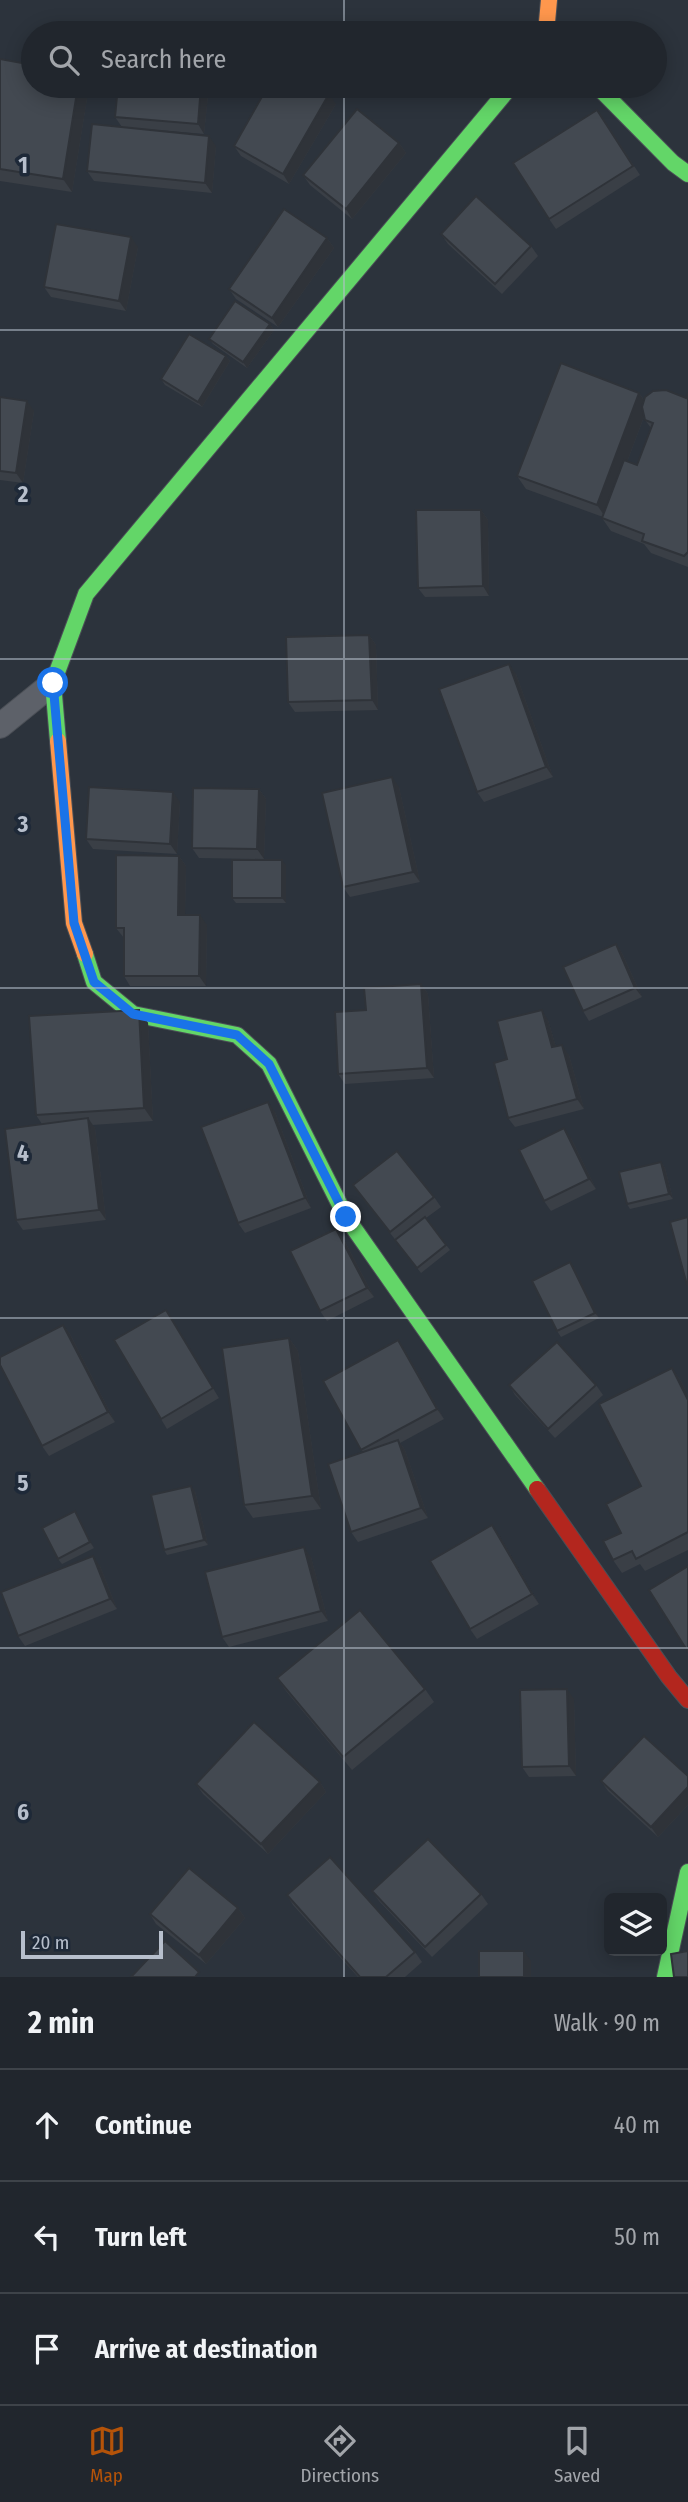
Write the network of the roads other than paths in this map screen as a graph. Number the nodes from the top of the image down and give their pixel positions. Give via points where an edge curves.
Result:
1 (550, 0) edge
2 (547, 21) edge
3 (501, 98) edge
4 (609, 98) edge
5 (688, 174) edge
6 (53, 683) junction
7 (0, 726) edge
8 (688, 1700) edge
9 (688, 1872) edge
10 (665, 1977) edge

1 - 2 street
3 - 6 street via 86,594
4 - 5 street
6 - 7 lane
6 - 8 street via 74,923 94,982 133,1014 237,1035 269,1064 346,1217
9 - 10 street

